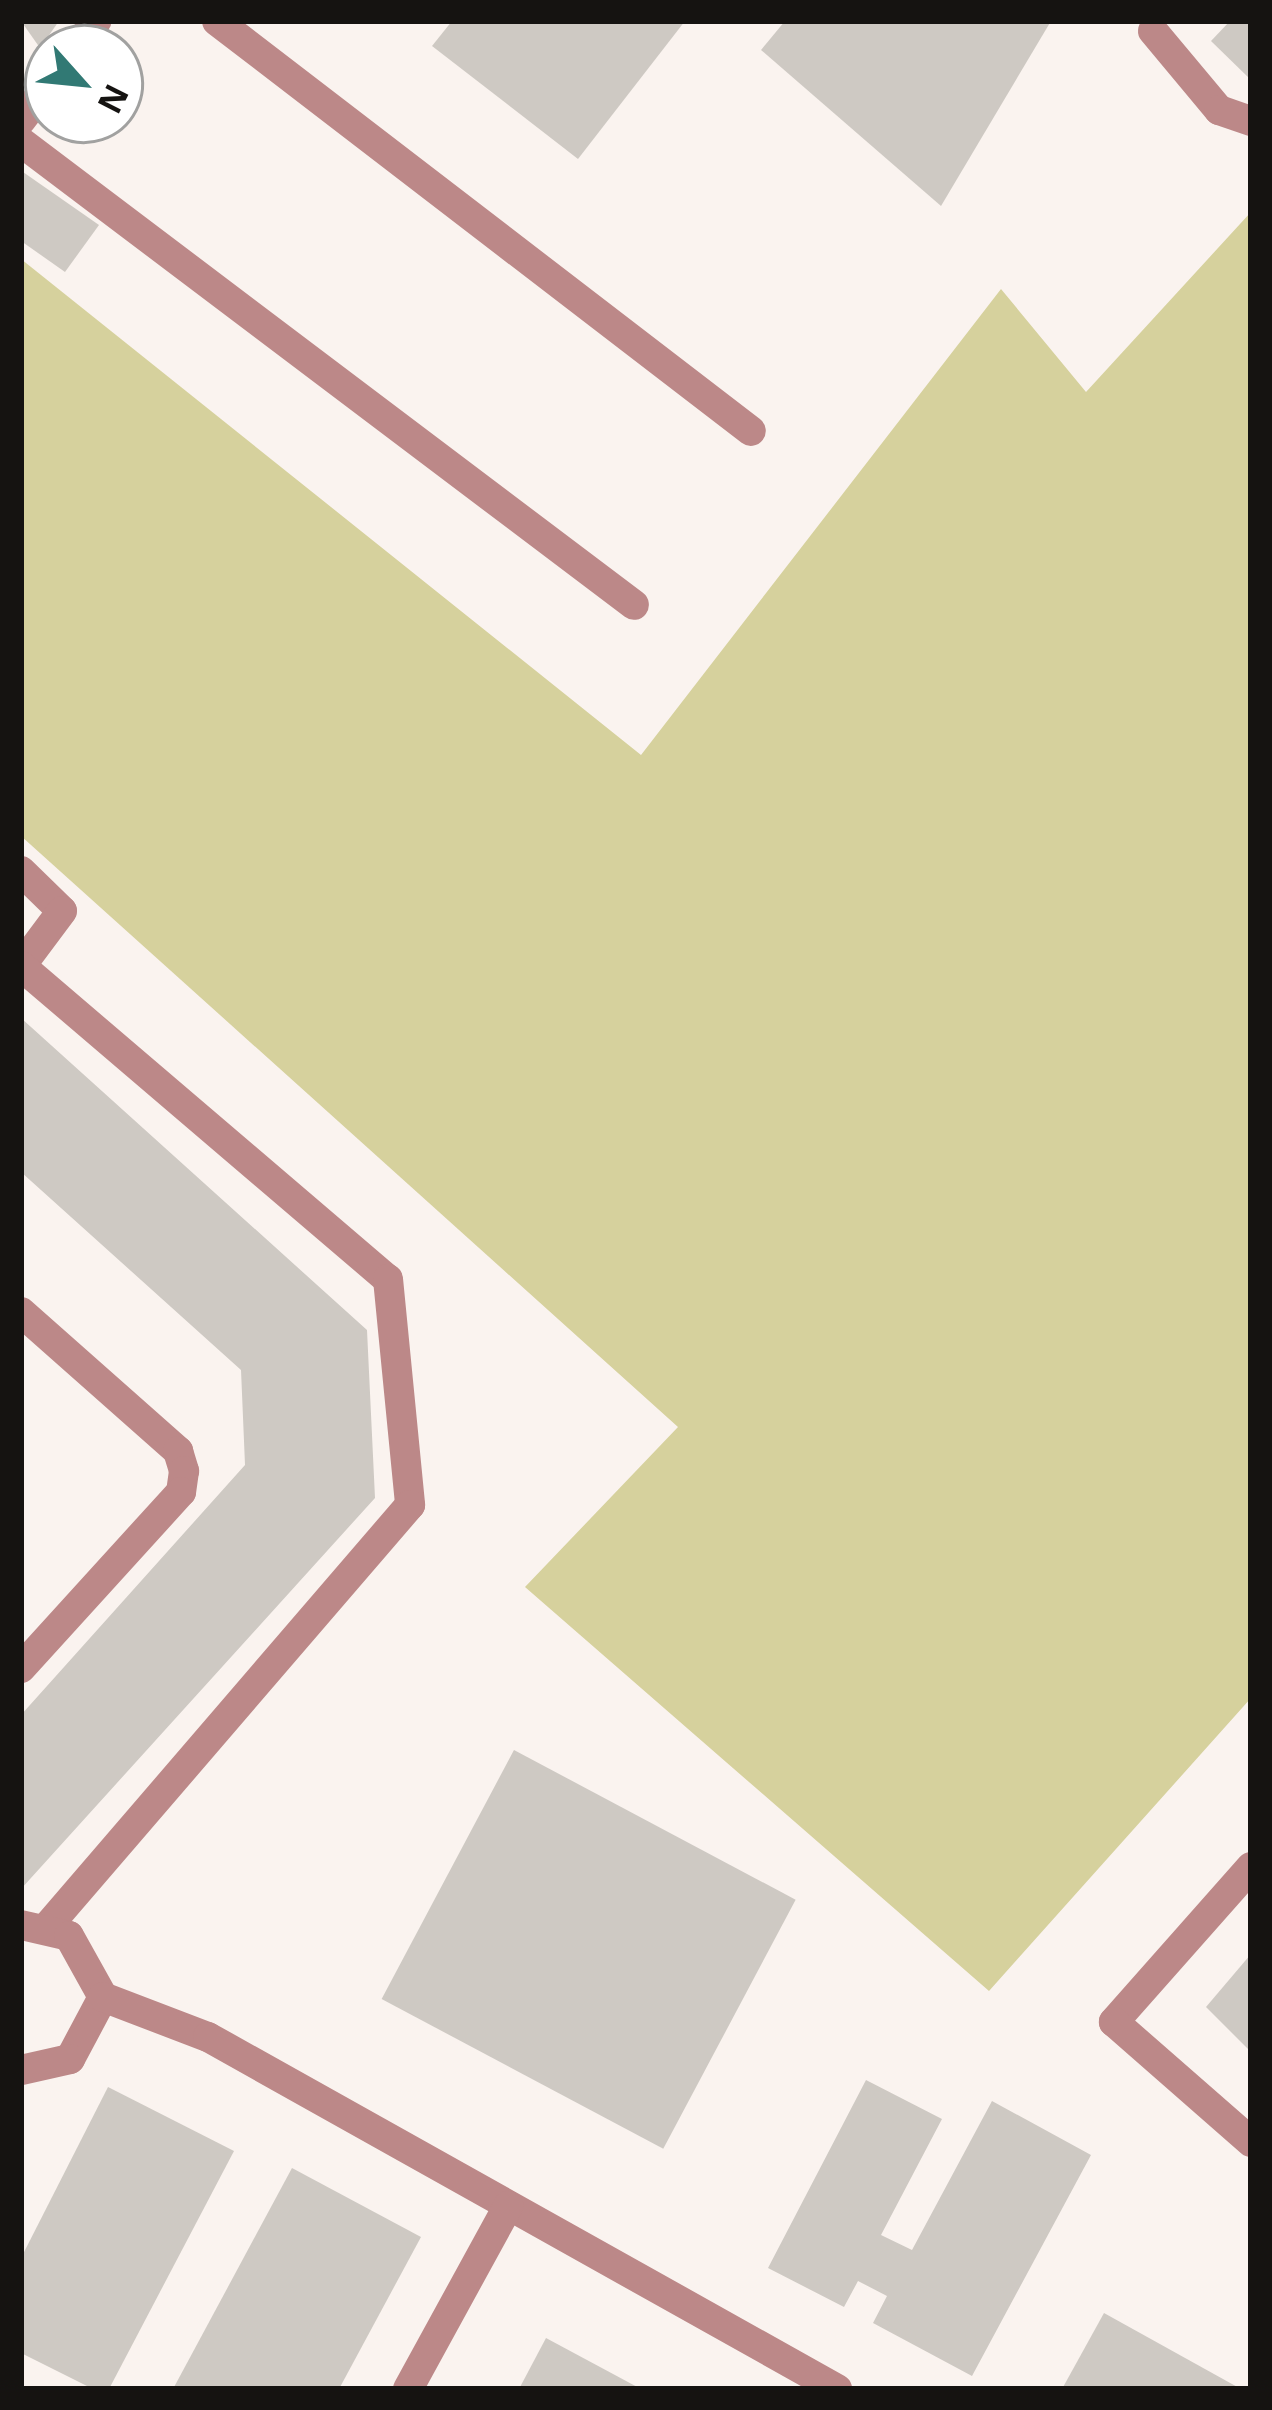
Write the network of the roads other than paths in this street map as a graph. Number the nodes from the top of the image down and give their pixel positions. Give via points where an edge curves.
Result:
1 (217, 21) edge
2 (1153, 32) dead end
3 (1251, 122) edge
4 (21, 142) edge
5 (752, 431) dead end
6 (634, 605) dead end
7 (21, 871) edge
8 (21, 966) edge
9 (21, 1312) edge
10 (21, 1669) edge
11 (1251, 1868) edge
12 (34, 1926) edge
13 (103, 1997) junction
14 (23, 2074) edge
15 (1251, 2142) edge
16 (508, 2206) junction
17 (408, 2389) edge
18 (837, 2389) edge

1 - 5 street
2 - 3 street via 1219,110
4 - 6 street
7 - 8 street via 62,909
8 - 12 street via 388,1279 410,1505
9 - 10 street via 178,1451 184,1471 181,1492
11 - 15 street via 1114,2022
12 - 13 street via 87,1952
13 - 14 street via 88,2043
13 - 16 street via 208,2037
16 - 17 street
16 - 18 street

